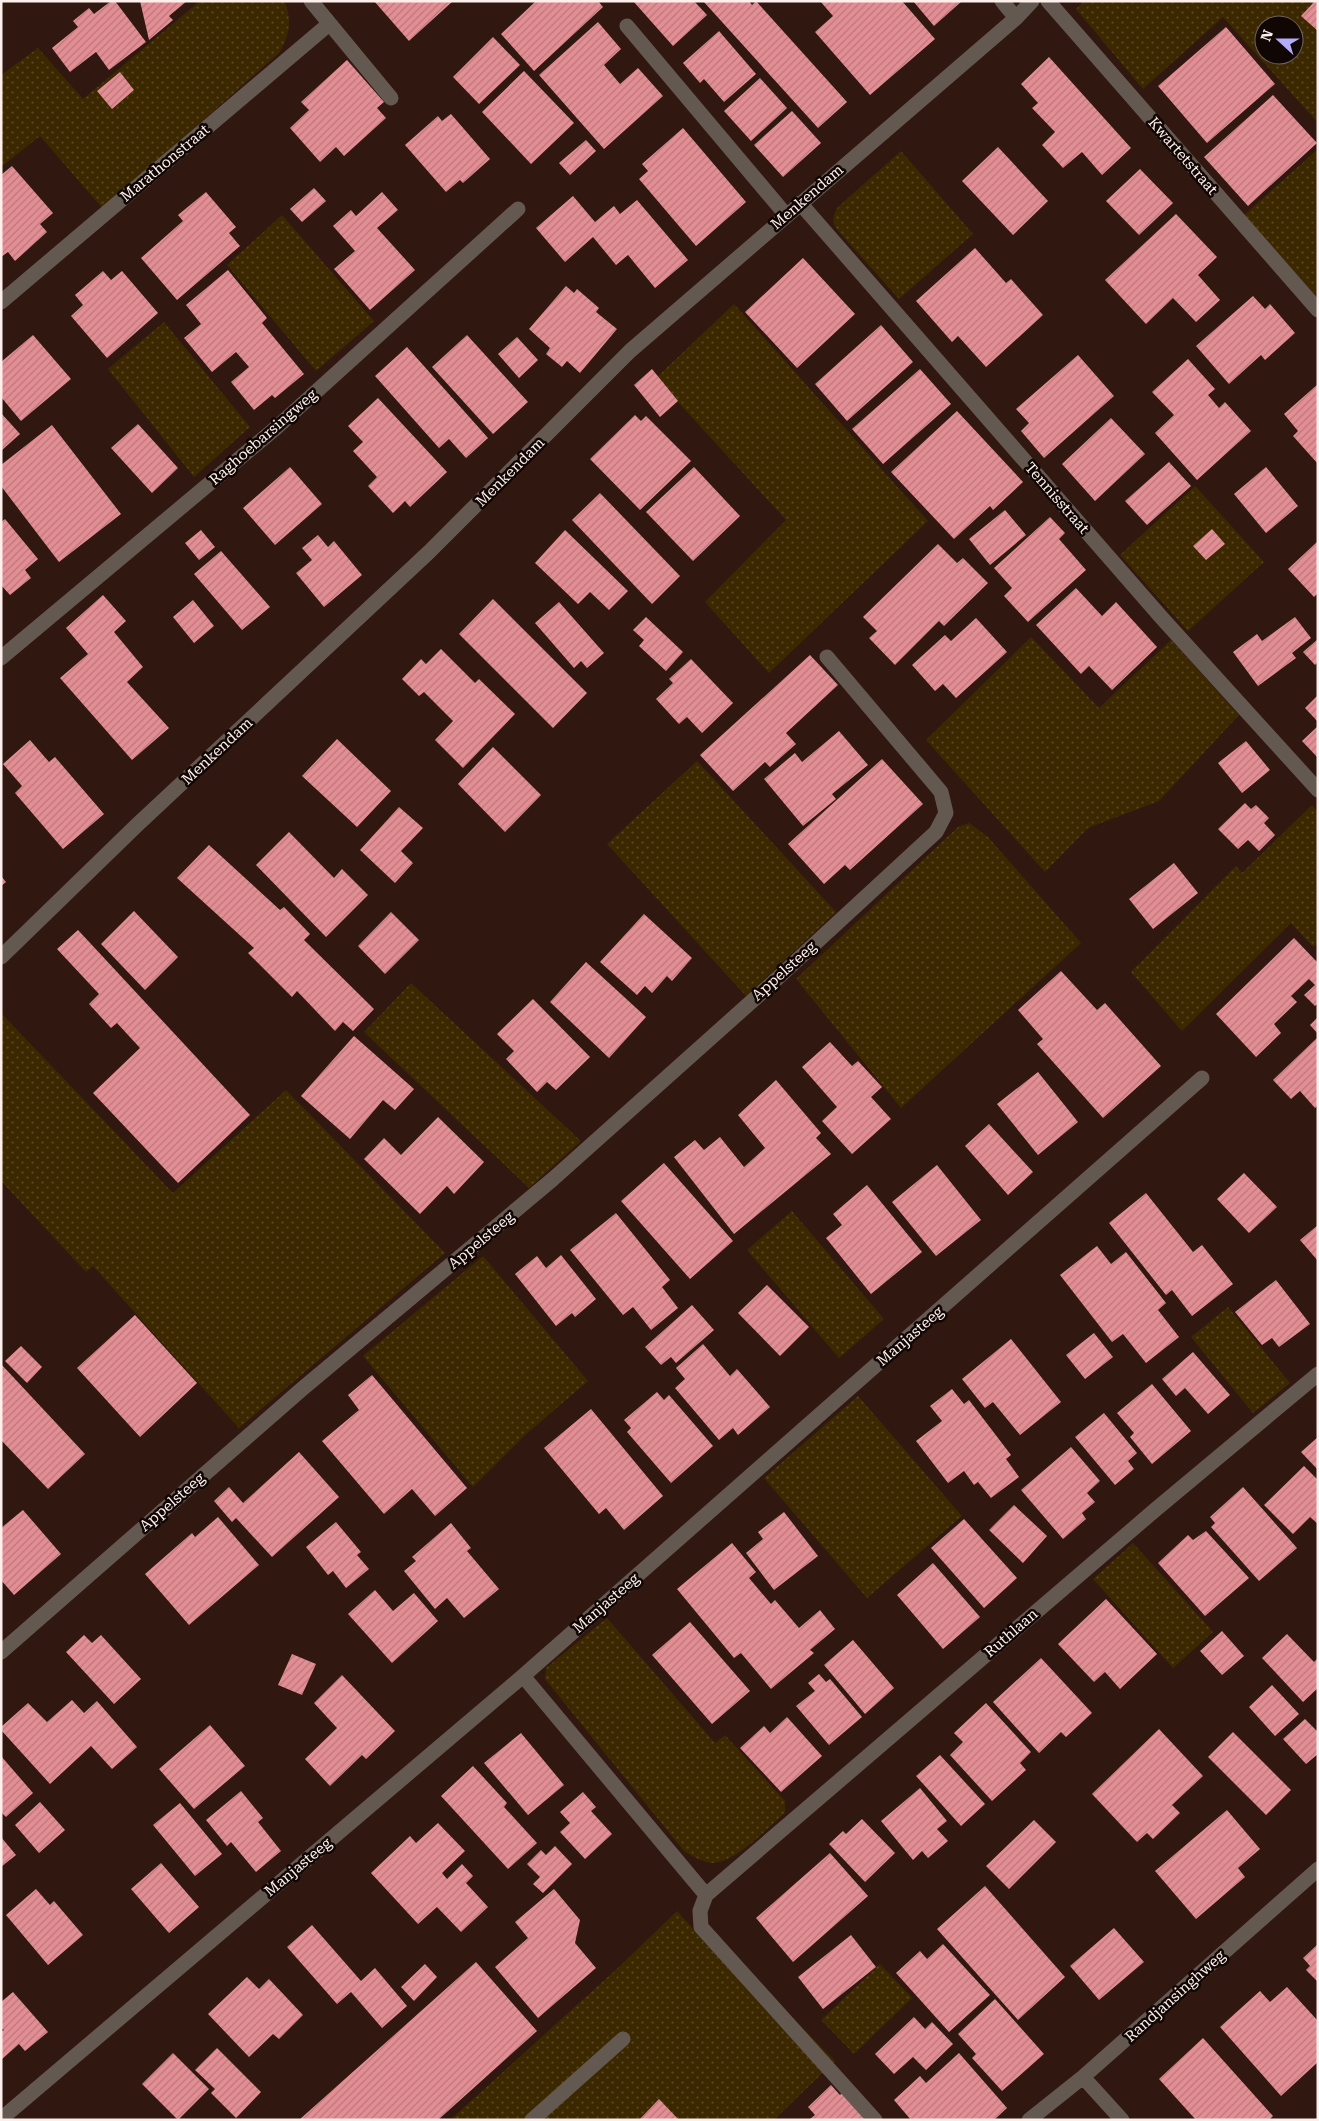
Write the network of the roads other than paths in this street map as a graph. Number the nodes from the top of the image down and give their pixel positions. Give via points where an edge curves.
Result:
1 (311, 1) edge
2 (1002, 1) edge
3 (1032, 1) edge
4 (1048, 1) edge
5 (1016, 18) junction
6 (329, 24) junction
7 (627, 26) dead end
8 (391, 98) dead end
9 (800, 203) junction
10 (518, 209) dead end
11 (786, 215) junction
12 (1, 302) edge
13 (1318, 310) edge
14 (827, 657) dead end
15 (1, 658) edge
16 (1318, 790) edge
17 (1, 957) edge
18 (1202, 1078) dead end
19 (1318, 1374) edge
20 (1, 1652) edge
21 (523, 1676) junction
22 (1318, 1869) edge
23 (706, 1895) junction
24 (623, 2039) dead end
25 (1083, 2077) junction
26 (1, 2119) edge
27 (532, 2120) edge
28 (875, 2120) edge
29 (1029, 2120) edge
30 (1122, 2120) edge

1 - 6 street
2 - 5 street
3 - 5 street, Menkendam
4 - 13 street, Kwartetstraat
5 - 9 street, Menkendam
6 - 8 street
6 - 12 street, Marathonstraat
7 - 11 street
9 - 11 street, Menkendam
9 - 16 street, Tennisstraat via 1155,610
10 - 15 street, Raghoebarsingweg via 277,427
11 - 17 street, Menkendam via 630,351 429,552
14 - 20 street, Appelsteeg via 942,792 946,813 936,832 553,1179 302,1389
18 - 21 street, Manjasteeg
19 - 23 street, Ruthlaan
21 - 23 street
21 - 26 street, Manjasteeg
22 - 25 street, Randjansinghweg
23 - 28 street via 700,1911 701,1927
24 - 27 street
25 - 29 street, Randjansinghweg
25 - 30 street

